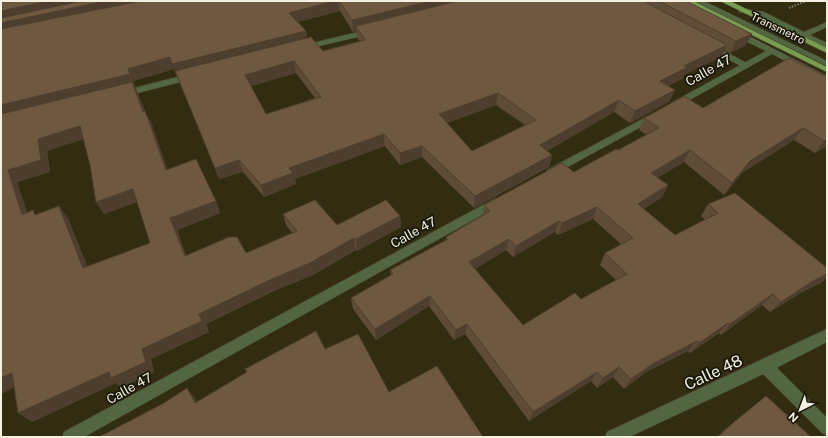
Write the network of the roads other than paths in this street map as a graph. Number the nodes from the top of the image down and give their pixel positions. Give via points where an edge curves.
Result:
1 (687, 1) edge
2 (698, 1) edge
3 (712, 1) edge
4 (724, 1) edge
5 (742, 10) junction
6 (720, 18) junction
7 (751, 24) junction
8 (827, 24) edge
9 (376, 30) edge
10 (804, 35) junction
11 (702, 42) edge
12 (827, 46) edge
13 (292, 51) edge
14 (772, 51) junction
15 (827, 51) edge
16 (827, 57) edge
17 (827, 64) edge
18 (746, 65) junction
19 (827, 70) edge
20 (200, 74) edge
21 (827, 79) edge
22 (116, 95) edge
23 (544, 176) edge
24 (509, 195) edge
25 (827, 335) edge
26 (765, 366) junction
27 (827, 428) edge
28 (69, 437) edge
29 (612, 437) edge

1 - 6 main road
2 - 7 street, Transmetro
3 - 7 street, Transmetro
4 - 5 main road
5 - 7 main road
5 - 10 street via 761,14
6 - 7 main road
6 - 14 street via 726,28
7 - 15 main road
7 - 16 street, Transmetro
7 - 17 street, Transmetro
7 - 19 main road
8 - 10 street
9 - 13 street
10 - 12 street
11 - 18 street
14 - 18 street, Calle 47
14 - 21 street
18 - 23 street, Calle 47
20 - 22 street
24 - 28 street, Calle 47
25 - 26 street, Calle 48
26 - 27 street
26 - 29 street, Calle 48

